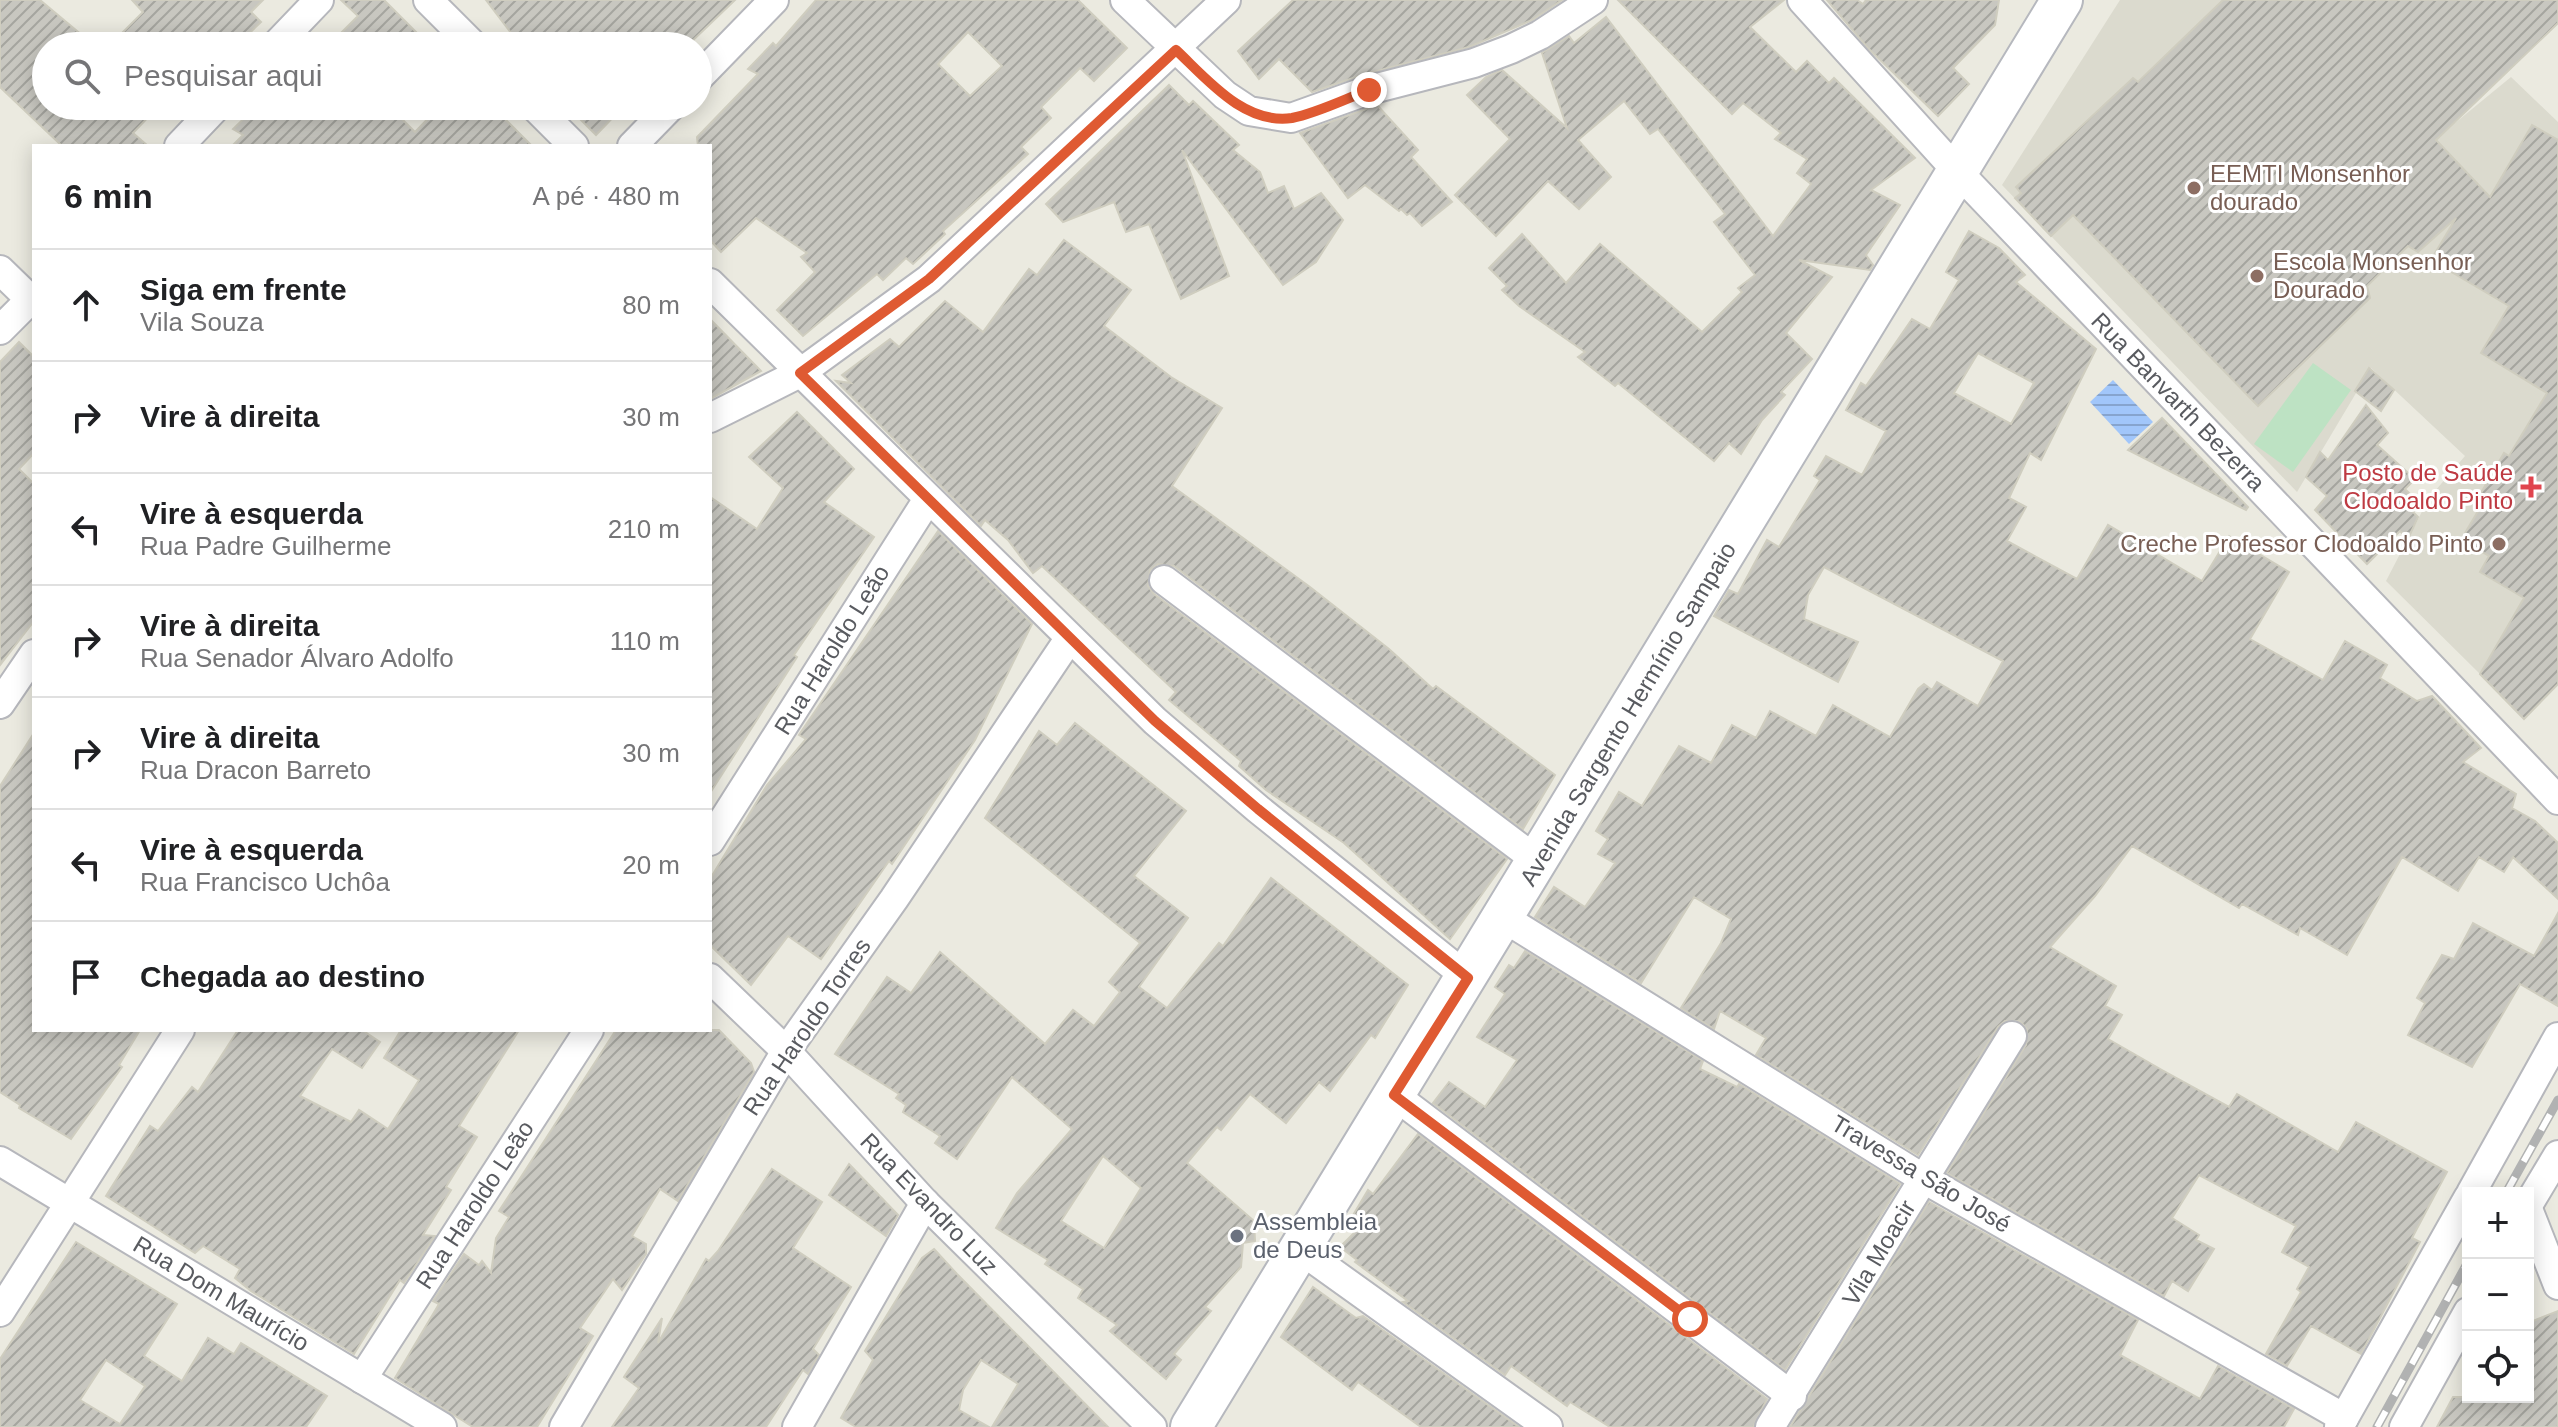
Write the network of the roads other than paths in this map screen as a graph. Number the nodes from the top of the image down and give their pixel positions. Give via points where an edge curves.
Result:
1 (319, 0) edge
2 (428, 0) edge
3 (774, 0) edge
4 (1125, 0) edge
5 (1226, 0) edge
6 (1593, 0) edge
7 (1802, 0) edge
8 (2062, 0) edge
9 (288, 32) edge
10 (460, 32) edge
11 (1176, 50) junction
12 (712, 64) edge
13 (204, 120) edge
14 (548, 120) edge
15 (657, 120) edge
16 (181, 144) edge
17 (572, 144) edge
18 (634, 144) edge
19 (1957, 171) junction
20 (0, 270) edge
21 (712, 285) edge
22 (32, 299) edge
23 (32, 301) edge
24 (0, 330) edge
25 (800, 373) junction
26 (712, 417) edge
27 (928, 499) junction
28 (1164, 580) dead end
29 (1069, 639) junction
30 (32, 657) edge
31 (0, 704) edge
32 (2558, 800) edge
33 (712, 838) edge
34 (1539, 862) junction
35 (1504, 918) junction
36 (1468, 978) junction
37 (712, 980) edge
38 (179, 1032) edge
39 (588, 1032) edge
40 (2012, 1036) dead end
41 (2558, 1037) edge
42 (786, 1051) junction
43 (1394, 1095) junction
44 (2558, 1155) edge
45 (0, 1161) edge
46 (1924, 1179) junction
47 (2474, 1187) edge
48 (2534, 1197) edge
49 (69, 1202) junction
50 (925, 1203) junction
51 (2462, 1208) edge
52 (2534, 1223) edge
53 (1301, 1250) junction
54 (2558, 1285) edge
55 (0, 1312) edge
56 (2462, 1323) edge
57 (362, 1379) junction
58 (1792, 1396) junction
59 (2342, 1423) edge
60 (442, 1427) edge
61 (564, 1427) edge
62 (797, 1427) edge
63 (1152, 1427) edge
64 (1191, 1427) edge
65 (1548, 1427) edge
66 (1770, 1427) edge
67 (2404, 1427) edge

1 - 9 street
2 - 10 street
3 - 12 street
4 - 11 street
5 - 11 street
6 - 11 street via 1540,35 1474,63 1369,90 1291,118 1265,116 1225,95
7 - 19 street, Rua Banvarth Bezerra
8 - 19 main road, Avenida Sargento Hermínio Sampaio
11 - 25 street via 929,279
13 - 16 street
14 - 17 street
15 - 18 street
19 - 32 street, Rua Banvarth Bezerra
19 - 34 main road, Avenida Sargento Hermínio Sampaio
20 - 22 street
21 - 25 street
23 - 24 street
25 - 26 street
25 - 27 street
27 - 29 street
27 - 33 street, Rua Haroldo Leão
28 - 34 street
29 - 36 street via 1258,809
29 - 42 street, Rua Haroldo Torres
30 - 31 street
34 - 35 main road, Avenida Sargento Hermínio Sampaio
35 - 36 main road, Avenida Sargento Hermínio Sampaio
35 - 46 street, Travessa São José
36 - 43 main road, Avenida Sargento Hermínio Sampaio
37 - 42 street, Rua Evandro Luz
38 - 49 street
39 - 57 street, Rua Haroldo Leão
40 - 46 street, Vila Moacir
41 - 47 street
42 - 50 street, Rua Evandro Luz
42 - 61 street, Rua Haroldo Torres
43 - 53 main road, Avenida Sargento Hermínio Sampaio
43 - 58 street
44 - 48 street
45 - 49 street, Rua Dom Maurício
46 - 58 street, Vila Moacir
46 - 59 street, Travessa São José
49 - 55 street
49 - 57 street, Rua Dom Maurício
50 - 62 street
50 - 63 street, Rua Evandro Luz
51 - 59 street
52 - 54 street
53 - 64 main road, Avenida Sargento Hermínio Sampaio
53 - 65 street
56 - 67 street
57 - 60 street, Rua Dom Maurício
58 - 66 street, Vila Moacir

